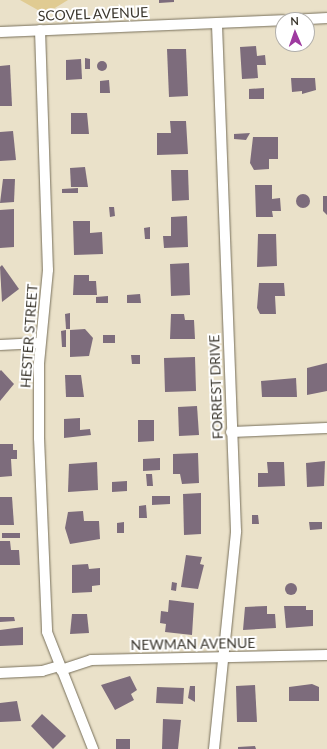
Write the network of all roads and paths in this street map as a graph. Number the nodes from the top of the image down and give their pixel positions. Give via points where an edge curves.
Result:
1 (327, 18) edge
2 (315, 19) edge
3 (275, 20) edge
4 (217, 24) junction
5 (40, 30) junction
6 (0, 32) edge
7 (40, 343) junction
8 (0, 345) edge
9 (327, 428) edge
10 (231, 432) junction
11 (327, 655) edge
12 (221, 658) junction
13 (60, 668) junction
14 (0, 673) edge
15 (93, 749) edge
16 (214, 749) edge

1 - 2 street
3 - 4 street, SCOVEL AVENUE
4 - 5 street, SCOVEL AVENUE
4 - 10 street, FORREST DRIVE
5 - 6 street, SCOVEL AVENUE
5 - 7 street, HESTER STREET via 48,270
7 - 8 street
7 - 13 street, HESTER STREET via 39,438 47,632
9 - 10 street
10 - 12 street, FORREST DRIVE via 236,553
11 - 12 street, NEWMAN AVENUE
12 - 13 street, NEWMAN AVENUE via 91,660
12 - 16 street, FORREST DRIVE
13 - 14 street, NEWMAN AVENUE
13 - 15 street, HESTER STREET via 81,712

